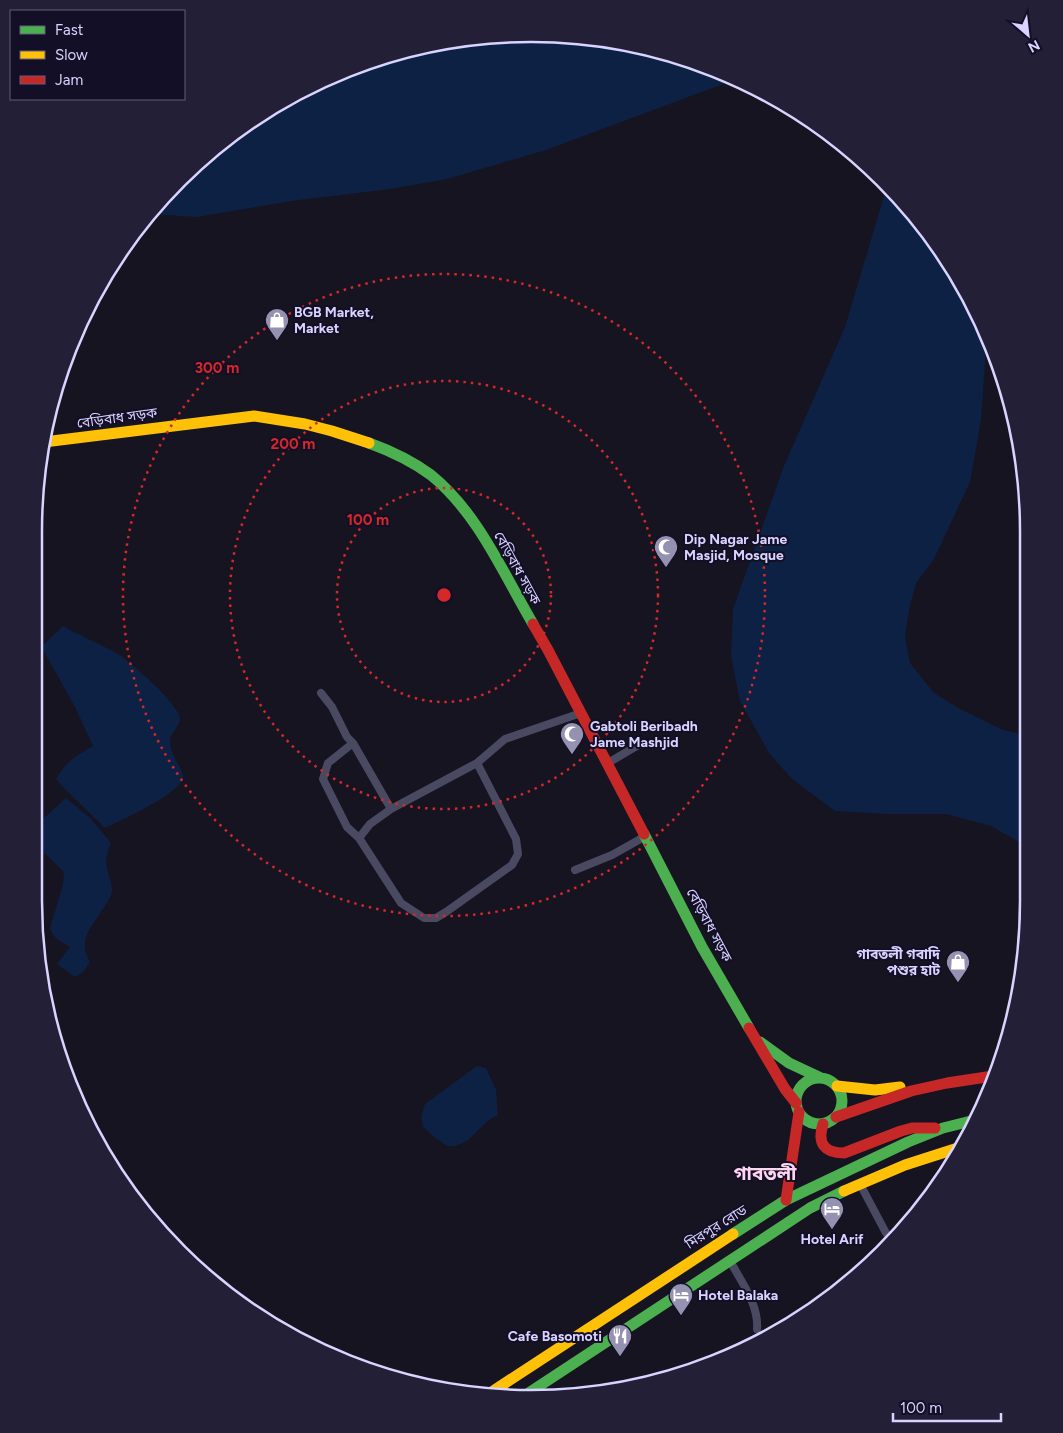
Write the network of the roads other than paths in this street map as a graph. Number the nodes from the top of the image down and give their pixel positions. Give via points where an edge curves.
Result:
1 (51, 441) edge
2 (321, 693) dead end
3 (581, 713) junction
4 (353, 743) junction
5 (640, 744) dead end
6 (477, 763) junction
7 (608, 763) junction
8 (391, 809) junction
9 (644, 836) junction
10 (359, 838) junction
11 (575, 870) dead end
12 (754, 1037) junction
13 (990, 1071) edge
14 (988, 1077) edge
15 (821, 1078) junction
16 (837, 1086) junction
17 (798, 1108) junction
18 (836, 1117) junction
19 (968, 1122) edge
20 (823, 1124) junction
21 (942, 1128) junction
22 (953, 1150) edge
23 (860, 1184) junction
24 (786, 1200) junction
25 (888, 1235) edge
26 (730, 1261) junction
27 (757, 1329) dead end
28 (497, 1389) edge
29 (533, 1390) edge

1 - 3 highway, বেড়িবাধ সড়ক via 254,416 320,427 384,448 434,480 466,515 496,559
2 - 4 street
3 - 6 street via 505,739
3 - 7 highway, বেড়িবাধ সড়ক
4 - 8 street
4 - 10 street via 328,763 323,779 347,826
5 - 7 street
6 - 8 street
6 - 10 street via 516,839 518,854 512,865 446,912 436,918 424,918 401,903
7 - 9 highway, বেড়িবাধ সড়ক
8 - 10 street via 370,824
9 - 11 street via 612,855
9 - 12 highway, বেড়িবাধ সড়ক
12 - 15 highway, বেড়িবাধ সড়ক via 790,1063
12 - 17 highway, বেড়িবাধ সড়ক
13 - 16 highway via 882,1090
14 - 18 highway via 911,1090
15 - 16 highway
15 - 17 highway via 813,1079 800,1088
16 - 18 highway via 842,1105
17 - 20 highway via 809,1122
17 - 24 highway
18 - 20 highway
19 - 21 highway, মিরপুর রোড
20 - 21 highway via 821,1142 836,1154 844,1154 912,1128
21 - 24 highway, মিরপুর রোড
22 - 23 highway
23 - 25 street
23 - 26 highway via 810,1208
24 - 28 highway, মিরপুর রোড
26 - 27 street via 757,1314
26 - 29 highway

